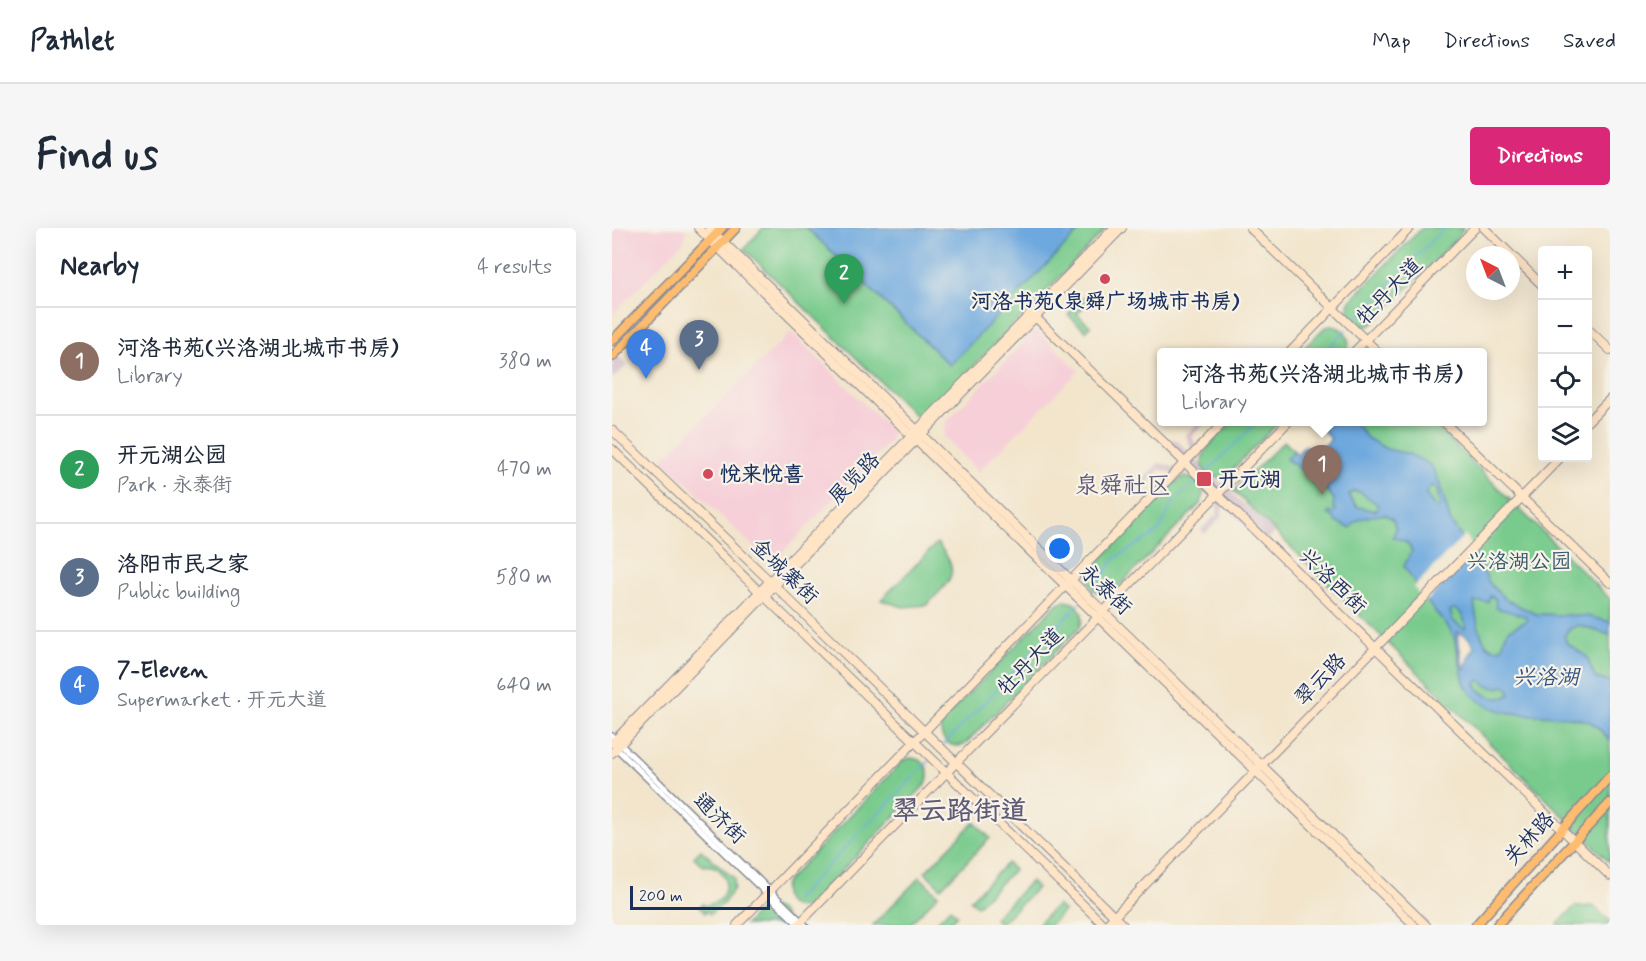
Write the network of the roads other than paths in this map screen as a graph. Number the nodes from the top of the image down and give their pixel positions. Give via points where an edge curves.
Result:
1 (698, 228) edge
2 (736, 228) edge
3 (1114, 228) edge
4 (1122, 228) edge
5 (1244, 228) edge
6 (1250, 228) edge
7 (1410, 228) edge
8 (1475, 228) edge
9 (1484, 228) edge
10 (1491, 228) edge
11 (714, 232) edge
12 (720, 244) junction
13 (1538, 274) edge
14 (1538, 281) edge
15 (1331, 310) junction
16 (1034, 314) junction
17 (1592, 327) edge
18 (1592, 333) edge
19 (612, 341) edge
20 (1364, 342) junction
21 (1610, 344) edge
22 (1294, 348) edge
23 (1358, 348) edge
24 (1369, 348) edge
25 (1372, 348) edge
26 (1610, 350) edge
27 (612, 357) edge
28 (1610, 399) edge
29 (1610, 406) edge
30 (1592, 417) edge
31 (1592, 424) edge
32 (1220, 426) edge
33 (1284, 426) edge
34 (1448, 426) edge
35 (1454, 426) edge
36 (612, 430) edge
37 (917, 434) junction
38 (612, 449) edge
39 (1186, 461) junction
40 (1549, 462) edge
41 (1556, 462) edge
42 (1219, 493) junction
43 (1521, 494) junction
44 (1610, 577) edge
45 (1068, 582) junction
46 (1610, 582) edge
47 (772, 583) junction
48 (762, 594) junction
49 (1100, 614) junction
50 (1376, 644) junction
51 (924, 731) junction
52 (914, 742) junction
53 (614, 744) edge
54 (953, 760) junction
55 (1257, 767) junction
56 (943, 770) junction
57 (1610, 776) edge
58 (1610, 803) edge
59 (1563, 828) junction
60 (1576, 841) junction
61 (1610, 871) edge
62 (1610, 876) edge
63 (769, 892) junction
64 (1113, 915) junction
65 (800, 924) edge
66 (737, 925) edge
67 (1103, 925) edge
68 (1123, 925) edge
69 (1414, 925) edge
70 (1426, 925) edge
71 (1476, 925) edge
72 (1497, 925) edge

1 - 11 main road, 永泰街
2 - 12 main road
3 - 16 main road, 展览路
4 - 16 main road, 展览路
5 - 15 main road
6 - 15 main road
7 - 15 main road, 牡丹大道
8 - 20 main road, 牡丹大道
9 - 14 main road
10 - 13 main road
11 - 12 main road, 永泰街
11 - 19 main road
12 - 27 main road
12 - 37 main road, 永泰街
15 - 20 main road
15 - 22 main road, 牡丹大道
16 - 37 main road, 展览路
16 - 39 main road, 兴洛西街
17 - 21 main road
18 - 26 main road
20 - 23 main road, 牡丹大道
20 - 24 main road
20 - 25 main road
28 - 30 main road
29 - 31 main road
32 - 39 main road, 牡丹大道
33 - 42 main road, 牡丹大道
34 - 43 main road
35 - 43 main road
36 - 47 main road, 金城寨街
37 - 45 main road, 永泰街
37 - 47 main road, 展览路
38 - 48 main road, 金城寨街
39 - 42 main road, 兴洛西街
39 - 45 main road, 牡丹大道
40 - 43 main road, 翠云路
41 - 43 main road, 翠云路
42 - 49 main road, 牡丹大道
42 - 50 main road, 兴洛西街
43 - 44 main road
43 - 46 main road
43 - 50 main road, 翠云路
45 - 49 main road, 永泰街
45 - 51 main road, 牡丹大道
47 - 48 main road, 展览路
47 - 51 main road, 金城寨街
48 - 52 main road, 金城寨街
48 - 53 main road, 展览路
49 - 54 main road, 牡丹大道
49 - 55 main road, 永泰街
50 - 55 main road, 翠云路
50 - 59 main road, 兴洛西街
51 - 52 main road, 牡丹大道
51 - 54 main road, 金城寨街
52 - 56 main road, 金城寨街
52 - 63 main road, 牡丹大道
53 - 63 street, 通济街
54 - 56 main road, 牡丹大道
54 - 64 main road
55 - 64 main road, 翠云路
55 - 69 main road, 永泰街
55 - 70 main road, 永泰街
56 - 65 main road, 牡丹大道
56 - 67 main road
57 - 59 main road, 关林路
58 - 60 main road, 关林路
59 - 60 main road, 兴洛西街
59 - 71 main road, 关林路
60 - 61 main road, 兴洛西街
60 - 62 main road, 兴洛西街
60 - 72 main road, 关林路
63 - 65 street, 通济街
63 - 66 main road, 牡丹大道
64 - 67 main road, 翠云路
64 - 68 main road

